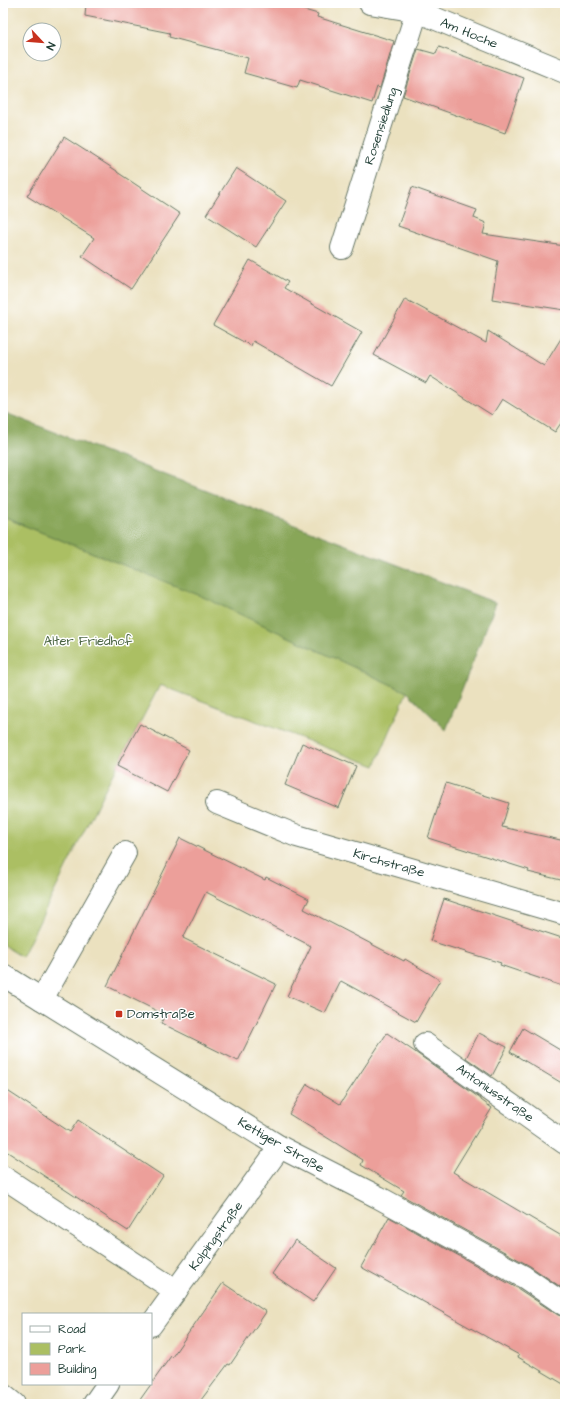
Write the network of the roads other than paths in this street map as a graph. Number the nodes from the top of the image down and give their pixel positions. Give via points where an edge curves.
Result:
1 (370, 3) edge
2 (418, 7) edge
3 (565, 72) edge
4 (342, 248) dead end
5 (217, 803) dead end
6 (125, 853) dead end
7 (565, 914) edge
8 (3, 975) edge
9 (42, 1000) junction
10 (425, 1044) dead end
11 (565, 1142) edge
12 (280, 1147) junction
13 (3, 1177) edge
14 (176, 1291) junction
15 (565, 1305) edge
16 (152, 1324) edge
17 (107, 1385) edge
18 (3, 1395) edge
19 (14, 1404) edge
20 (94, 1404) edge

1 - 2 street, Am Hoche
2 - 3 street, Am Hoche
2 - 4 street, Rosensiedlung
5 - 7 street, Kirchstraße via 297,836
6 - 9 street
8 - 9 street, Kettiger Straße
9 - 12 street, Kettiger Straße
10 - 11 street, Antoniusstraße
12 - 14 street, Kolpingstraße
12 - 15 street, Kettiger Straße via 524,1277
13 - 14 street
14 - 16 street, Kolpingstraße
17 - 20 street
18 - 19 street

